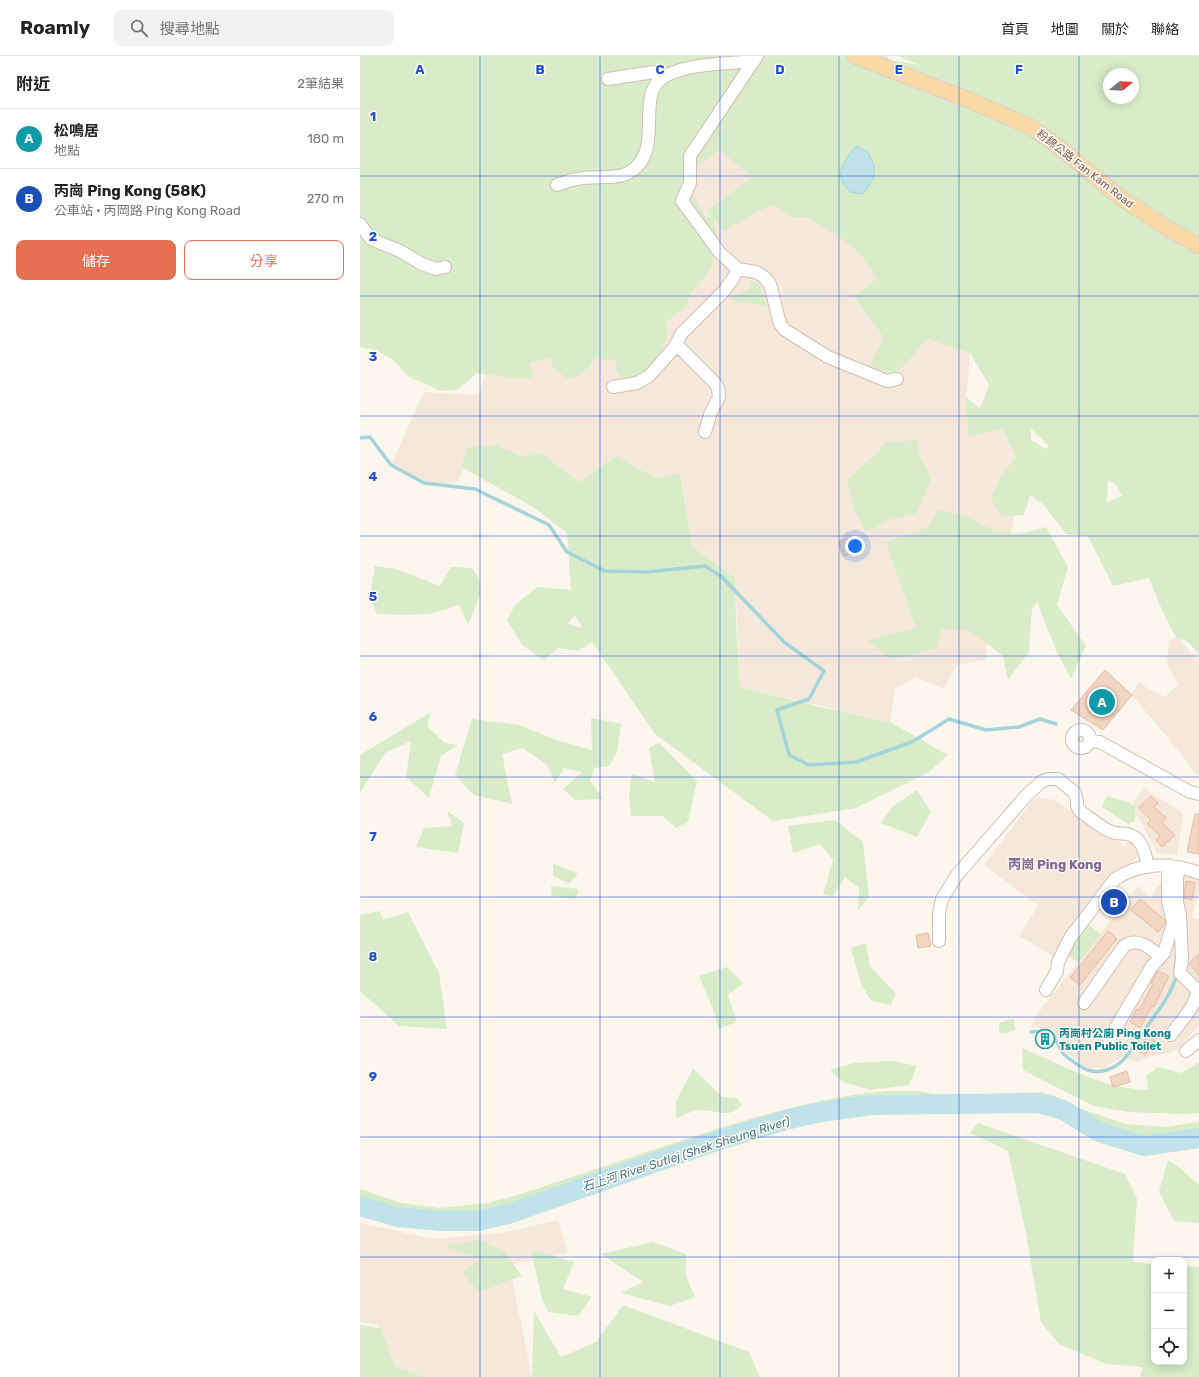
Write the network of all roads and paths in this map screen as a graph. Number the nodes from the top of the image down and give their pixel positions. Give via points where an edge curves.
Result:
1 (855, 56) edge
2 (755, 59) edge
3 (662, 78) junction
4 (608, 79) dead end
5 (557, 185) dead end
6 (360, 224) edge
7 (1199, 246) edge
8 (445, 267) dead end
9 (738, 269) junction
10 (676, 344) junction
11 (897, 378) dead end
12 (613, 387) dead end
13 (705, 432) dead end
14 (1090, 740) dead end
15 (1199, 794) edge
16 (1174, 866) junction
17 (1148, 867) junction
18 (1199, 873) edge
19 (939, 941) dead end
20 (1160, 957) junction
21 (1046, 990) dead end
22 (1084, 1003) dead end
23 (1171, 1035) dead end
24 (1109, 1039) dead end
25 (1199, 1040) edge
26 (1186, 1051) dead end

1 - 7 main road, 粉錦公路 Fan Kam Road via 1031,127 1121,198
2 - 3 street via 693,67
2 - 9 street via 690,156 690,183 682,201 720,253
3 - 4 street via 654,72
3 - 5 street via 654,84 650,99 650,129 642,162 628,173 578,178
6 - 8 street via 372,239 436,270
9 - 10 street via 724,292 682,333
9 - 11 street via 756,272 770,284 780,324 785,330 828,357 887,381
10 - 12 street via 649,376 637,383
10 - 13 street via 718,388 719,397
14 - 15 street via 1100,742 1190,792
16 - 17 street
16 - 18 street
16 - 20 street via 1168,901 1173,923 1164,953
16 - 23 street via 1180,915 1180,973 1197,990 1197,995
17 - 19 street via 1144,850 1136,839 1126,833 1111,831 1080,811 1075,793 1058,779 1048,779 1026,796 957,875 942,899
17 - 21 street via 1115,880 1070,938 1058,962 1057,971
20 - 22 street via 1144,944 1135,942 1124,946
20 - 24 street via 1152,966
25 - 26 street

